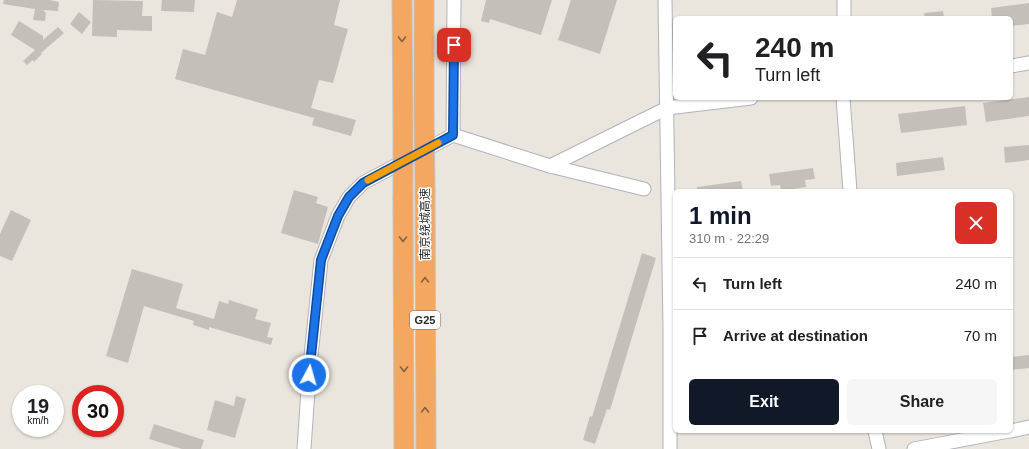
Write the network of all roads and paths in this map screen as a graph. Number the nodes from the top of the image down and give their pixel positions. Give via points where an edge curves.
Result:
1 (402, 0) edge
2 (424, 0) edge
3 (454, 0) edge
4 (665, 0) edge
5 (844, 0) edge
6 (844, 16) edge
7 (1029, 63) edge
8 (1013, 66) edge
9 (734, 100) edge
10 (843, 100) edge
11 (667, 108) junction
12 (453, 135) junction
13 (550, 166) junction
14 (644, 189) dead end
15 (850, 189) edge
16 (1029, 427) edge
17 (1013, 430) edge
18 (876, 433) edge
19 (999, 433) edge
20 (304, 449) edge
21 (404, 449) edge
22 (426, 449) edge
23 (670, 449) edge
24 (879, 449) edge
25 (914, 449) edge

1 -> 21 highway, 南京绕城高速 / G25, bridge
22 -> 2 highway, 南京绕城高速 / G25, bridge
3 - 12 street
4 - 11 street
5 - 6 street
7 - 8 street
9 - 11 street
10 - 15 street
11 - 13 street
11 - 23 street
12 - 13 street
12 - 20 street via 363,183 349,197 338,216 321,260
13 - 14 street
16 - 17 street
18 - 24 street
19 - 25 street

